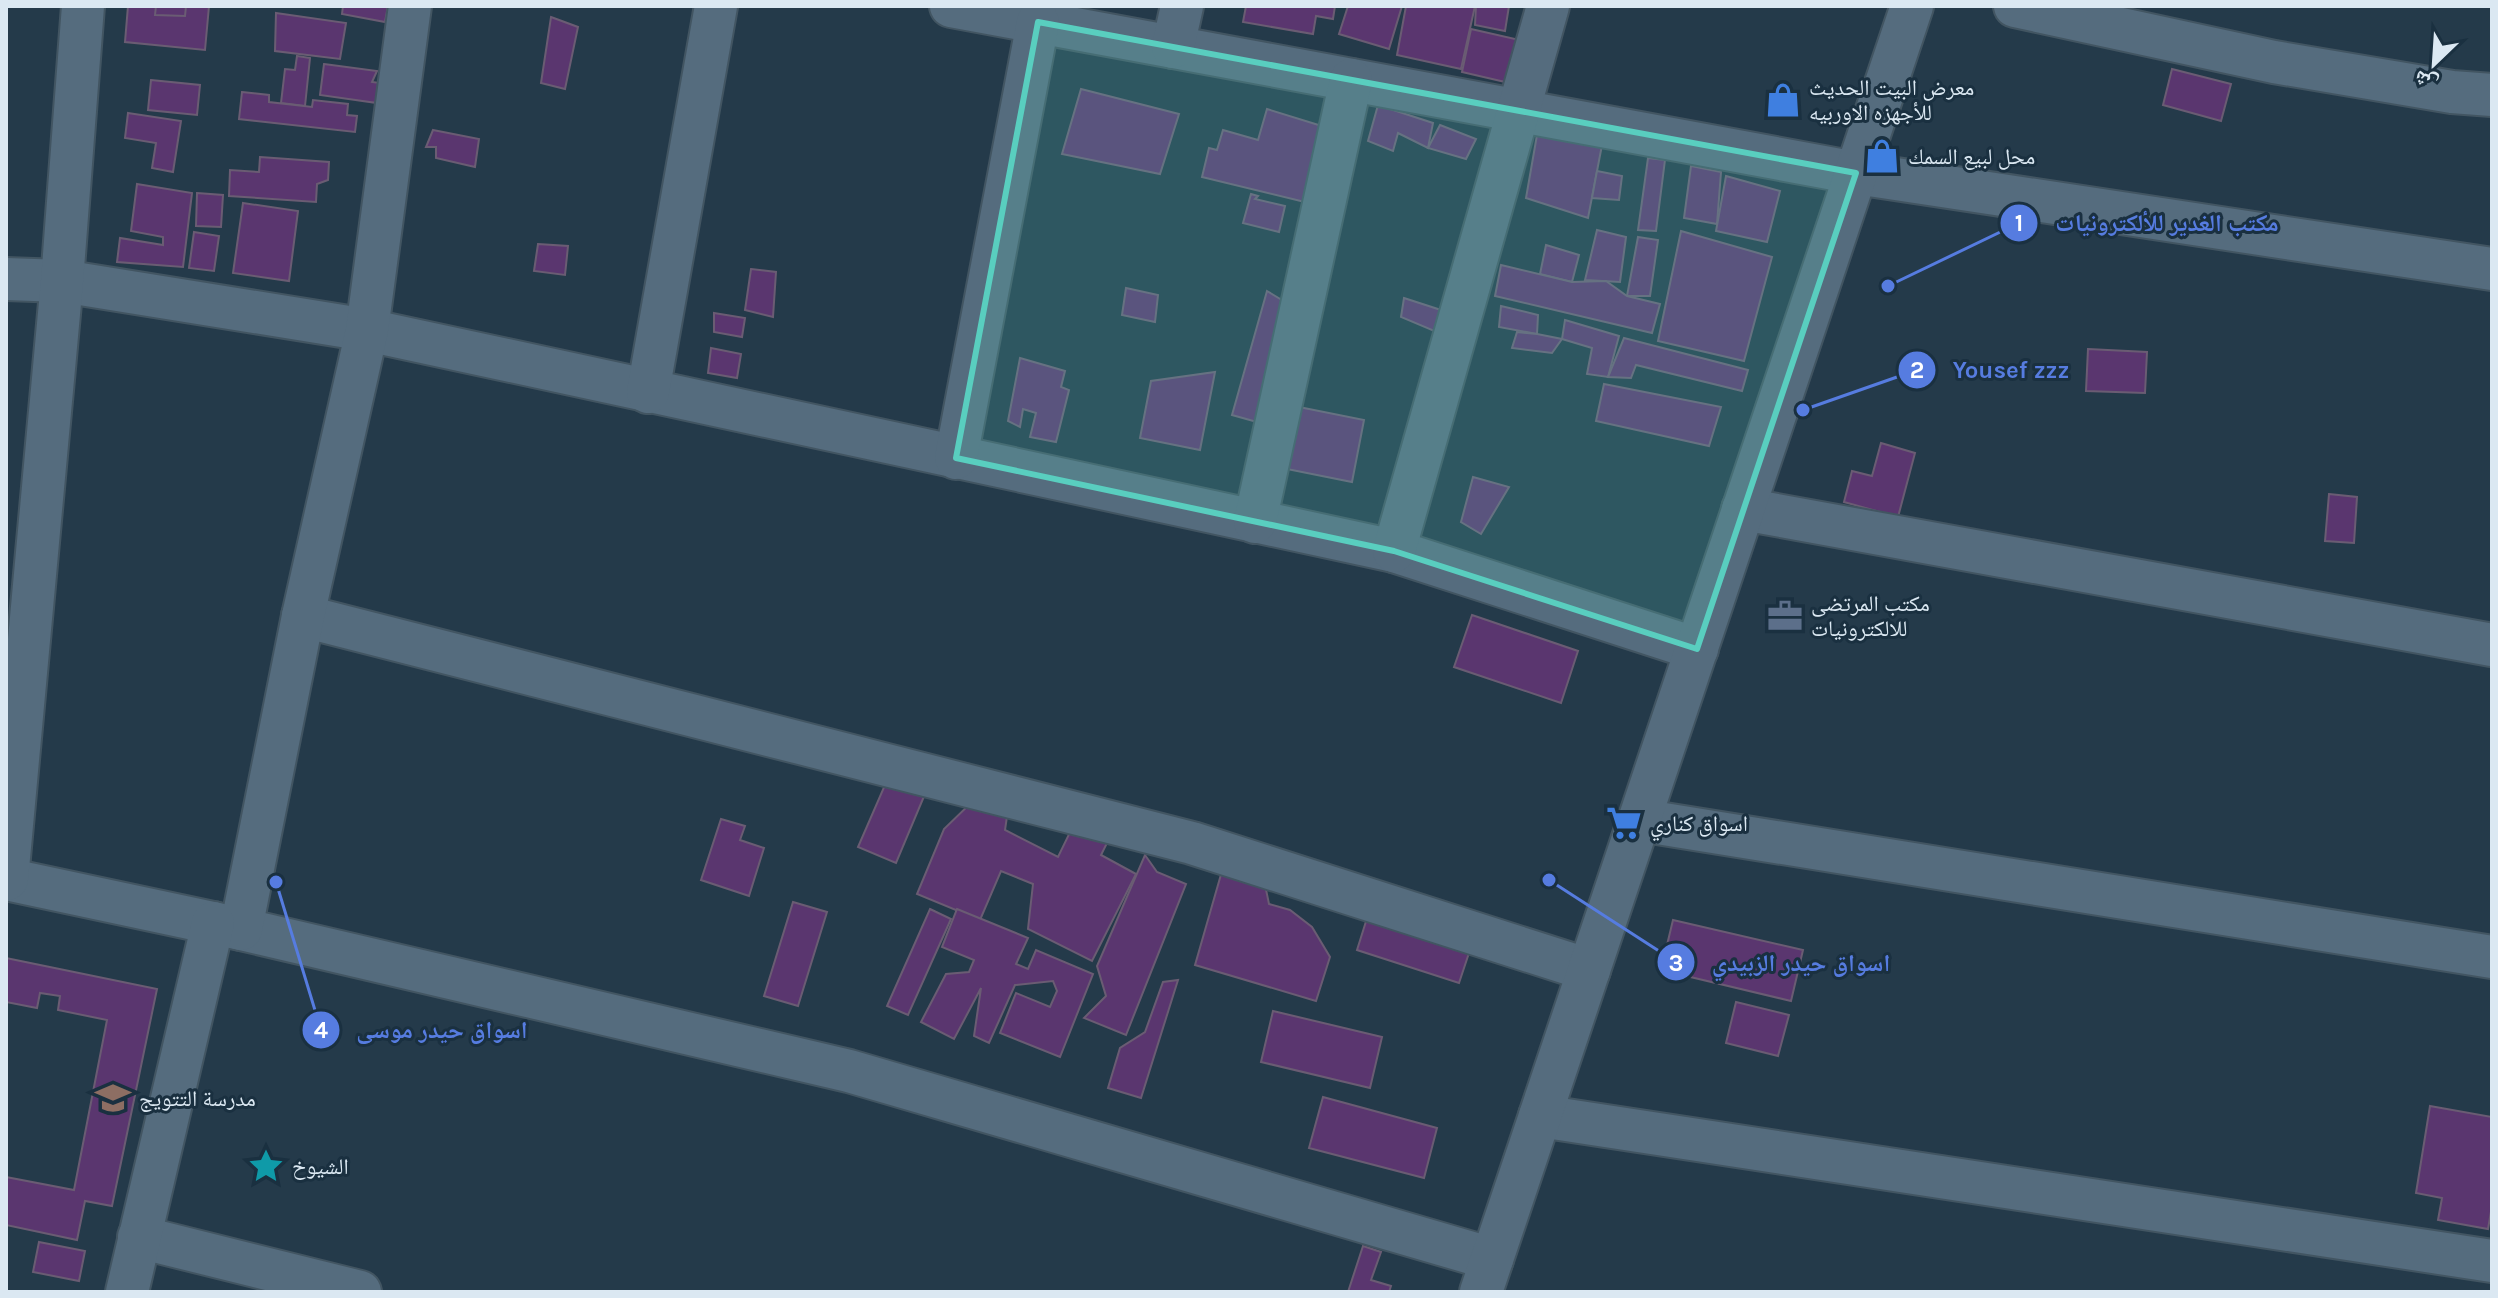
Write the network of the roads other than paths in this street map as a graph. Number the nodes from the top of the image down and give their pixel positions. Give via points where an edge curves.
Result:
1 (83, 6) edge
2 (410, 6) edge
3 (716, 6) edge
4 (951, 6) edge
5 (1182, 6) edge
6 (1548, 6) edge
7 (1912, 6) edge
8 (2015, 6) edge
9 (1038, 22) junction
10 (1173, 47) junction
11 (1351, 80) junction
12 (2492, 95) edge
13 (1518, 111) junction
14 (1856, 173) junction
15 (2492, 269) edge
16 (6, 279) edge
17 (62, 281) junction
18 (367, 330) junction
19 (648, 392) junction
20 (956, 458) junction
21 (1743, 509) junction
22 (1255, 522) junction
23 (1394, 551) junction
24 (303, 616) junction
25 (2492, 645) edge
26 (1697, 649) junction
27 (1639, 820) junction
28 (7, 879) edge
29 (227, 926) junction
30 (2492, 957) edge
31 (1589, 970) junction
32 (1540, 1116) junction
33 (139, 1237) junction
34 (2492, 1261) edge
35 (1486, 1276) edge
36 (127, 1292) edge
37 (360, 1292) edge

1 - 17 street
2 - 18 street
3 - 19 street
4 - 9 street
5 - 10 street
6 - 13 street
7 - 14 street
8 - 12 street via 2274,62
9 - 10 street
9 - 20 street
10 - 11 street
11 - 13 street
11 - 22 street
13 - 14 street
13 - 23 street
14 - 15 street
14 - 21 street
16 - 17 street
17 - 18 street
17 - 28 street
18 - 19 street
18 - 24 street
19 - 20 street
20 - 22 street
21 - 25 street
21 - 26 street
22 - 23 street
23 - 26 street
24 - 29 street
24 - 31 street via 1192,843
26 - 27 street
27 - 30 street
27 - 31 street
28 - 29 street
29 - 33 street
29 - 35 street via 849,1071
31 - 32 street
32 - 34 street
32 - 35 street
33 - 36 street
33 - 37 street

